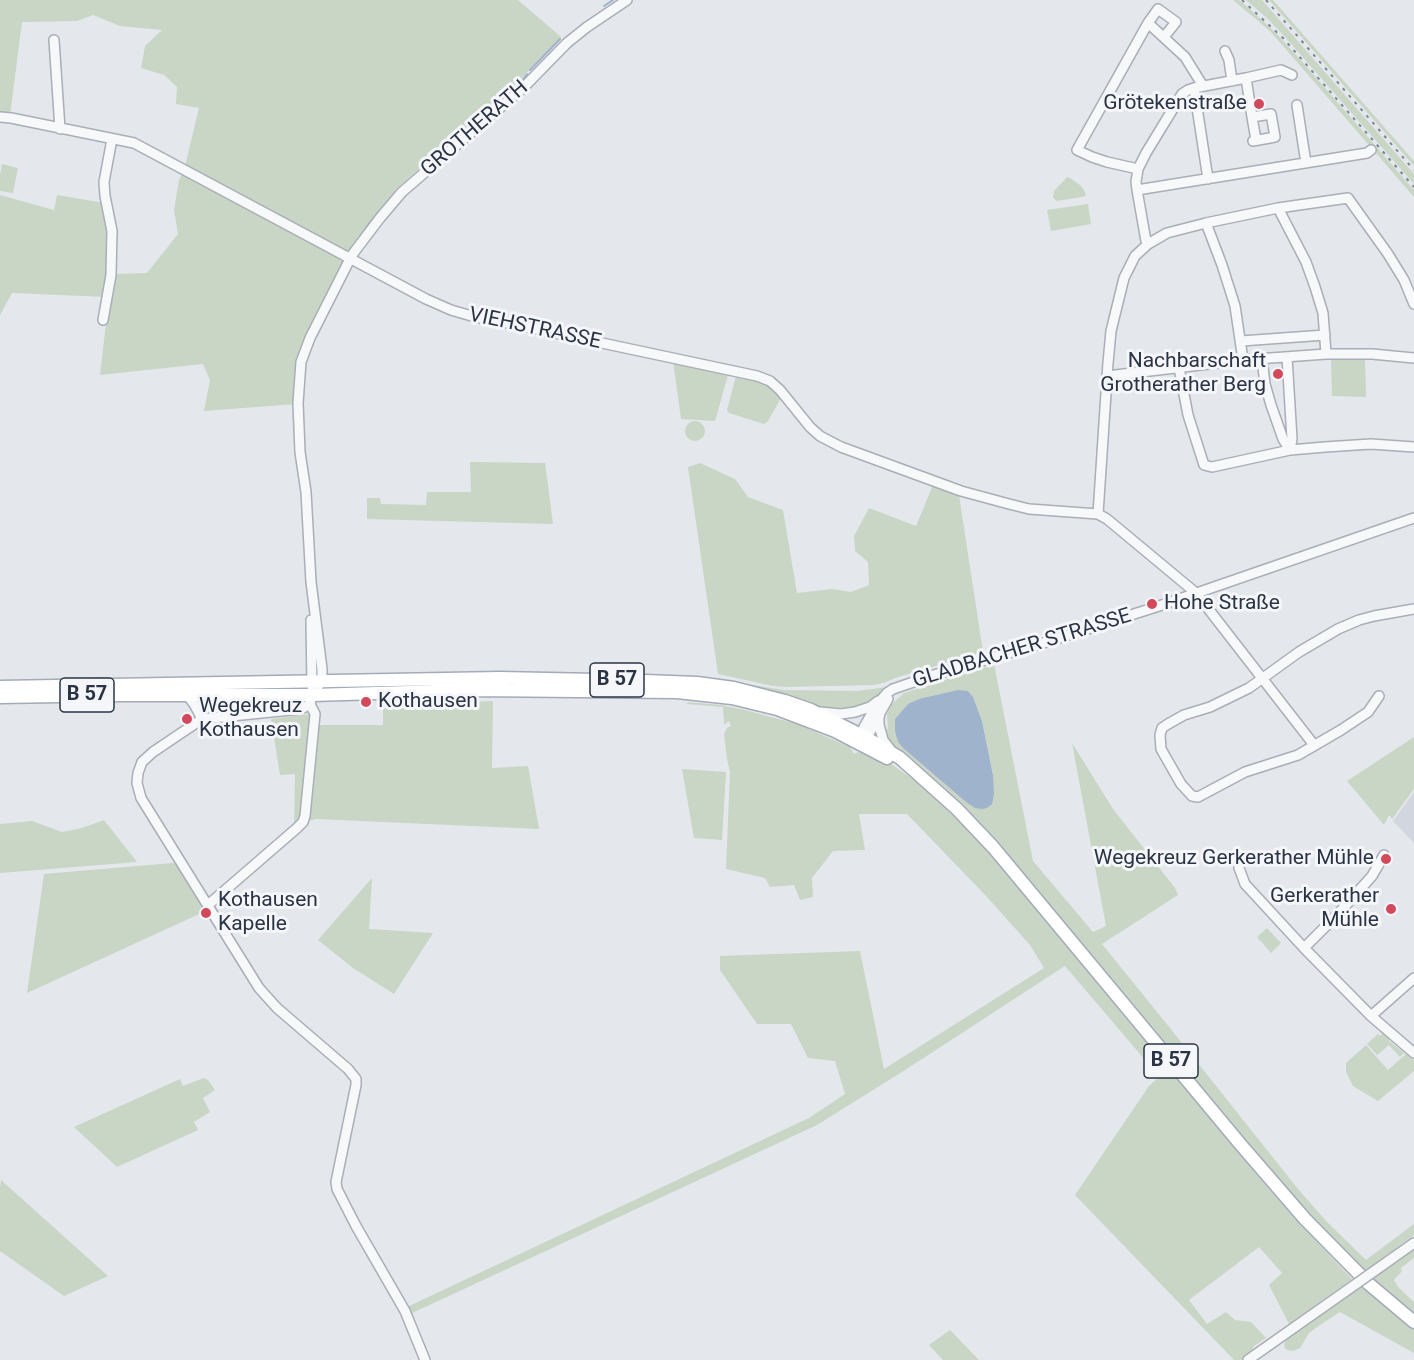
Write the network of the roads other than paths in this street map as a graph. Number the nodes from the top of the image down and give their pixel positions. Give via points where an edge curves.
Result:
1 (627, 0) edge
2 (1148, 23) junction
3 (1164, 37) junction
4 (54, 40) dead end
5 (1225, 51) dead end
6 (1292, 75) dead end
7 (1246, 78) junction
8 (1232, 81) junction
9 (1198, 87) junction
10 (1297, 105) dead end
11 (0, 117) edge
12 (1252, 117) junction
13 (60, 129) junction
14 (112, 139) junction
15 (1371, 150) dead end
16 (1306, 163) junction
17 (1138, 169) junction
18 (1208, 179) junction
19 (1137, 190) junction
20 (1278, 208) junction
21 (1206, 223) junction
22 (1148, 244) junction
23 (351, 257) junction
24 (1414, 304) edge
25 (104, 320) dead end
26 (1325, 335) junction
27 (1241, 341) junction
28 (1326, 354) junction
29 (1287, 357) junction
30 (1414, 358) edge
31 (1262, 359) junction
32 (1243, 360) junction
33 (1179, 368) junction
34 (1107, 376) junction
35 (1414, 447) edge
36 (1290, 450) junction
37 (1098, 514) junction
38 (1414, 518) edge
39 (1196, 593) junction
40 (1414, 609) edge
41 (1262, 678) junction
42 (317, 681) junction
43 (903, 686) junction
44 (0, 687) edge
45 (186, 694) junction
46 (1379, 696) dead end
47 (0, 697) edge
48 (882, 698) junction
49 (311, 700) junction
50 (811, 710) junction
51 (879, 718) junction
52 (202, 719) junction
53 (862, 738) junction
54 (1314, 745) junction
55 (893, 754) junction
56 (938, 792) junction
57 (1384, 855) dead end
58 (1239, 868) dead end
59 (208, 905) junction
60 (1304, 948) junction
61 (1414, 978) edge
62 (1371, 1016) junction
63 (1414, 1053) edge
64 (1414, 1243) edge
65 (1414, 1322) edge
66 (425, 1360) edge
67 (1248, 1360) edge

1 - 23 street, GROTHERATH via 567,43 522,89 402,192
2 - 3 street
2 - 3 street via 1158,9 1176,22
2 - 17 street via 1077,150
3 - 9 street via 1185,57
4 - 13 street
5 - 8 street
6 - 7 street via 1281,70
7 - 8 street
7 - 12 street
8 - 9 street
9 - 17 street via 1182,94
9 - 18 street
10 - 16 street
11 - 13 street, VIEHSTRASSE
12 - 12 street via 1271,114 1275,137 1255,141
13 - 14 street, VIEHSTRASSE
14 - 23 street, VIEHSTRASSE via 134,143
14 - 25 street via 104,182 112,231
15 - 16 street
16 - 18 street
17 - 19 street
18 - 19 street
19 - 22 street
20 - 21 street
20 - 24 street via 1348,198 1388,254
20 - 26 street via 1306,262 1323,313
21 - 22 street via 1167,233
21 - 27 street via 1235,306
22 - 34 street via 1135,256 1124,278 1111,332
23 - 37 street, VIEHSTRASSE via 426,298 475,318 770,381 820,436 961,491 1029,509
23 - 42 street, GROTHERATH via 301,362 299,443 306,492
26 - 27 street
26 - 28 street
27 - 32 street
28 - 29 street
28 - 30 street
29 - 31 street
29 - 36 street
31 - 32 street
31 - 36 street via 1270,405
32 - 33 street
33 - 34 street
33 - 36 street via 1188,415 1204,465 1212,467
34 - 37 street
35 - 36 street via 1371,444
37 - 39 street
38 - 39 street, GLADBACHER STRASSE
39 - 41 street
39 - 43 street, GLADBACHER STRASSE
40 - 41 street via 1374,616 1338,629
41 - 54 street
41 - 54 street via 1249,688 1162,728 1161,749 1181,784 1198,797 1245,772 1298,755
42 - 44 main road, B 57
42 - 49 street, GROTHERATH
42 - 50 main road, B 57 via 500,678 697,683 734,688
43 - 48 street, GLADBACHER STRASSE
43 - 51 street, GLADBACHER STRASSE via 886,702
45 - 47 main road, B 57
45 - 49 main road, B 57
45 - 52 street
46 - 54 street via 1368,712
48 - 50 street, GLADBACHER STRASSE via 855,712
48 - 53 street via 868,719
49 - 52 street via 301,709
49 - 53 main road, B 57 via 477,690 677,692 732,698 777,709
49 - 59 street via 315,714 303,822
50 - 53 main road, B 57
51 - 53 street, GLADBACHER STRASSE
51 - 55 street via 883,740
52 - 59 street via 142,762 137,783 141,798
53 - 55 main road, B 57
53 - 56 main road, B 57
55 - 56 main road, B 57
56 - 65 main road, B 57 via 993,847 1305,1220 1369,1284
57 - 60 street via 1368,881
58 - 60 street via 1245,884
59 - 66 street via 259,988 356,1079 336,1182 338,1194 405,1311
60 - 62 street
61 - 62 street
62 - 63 street
64 - 67 street, bridge

